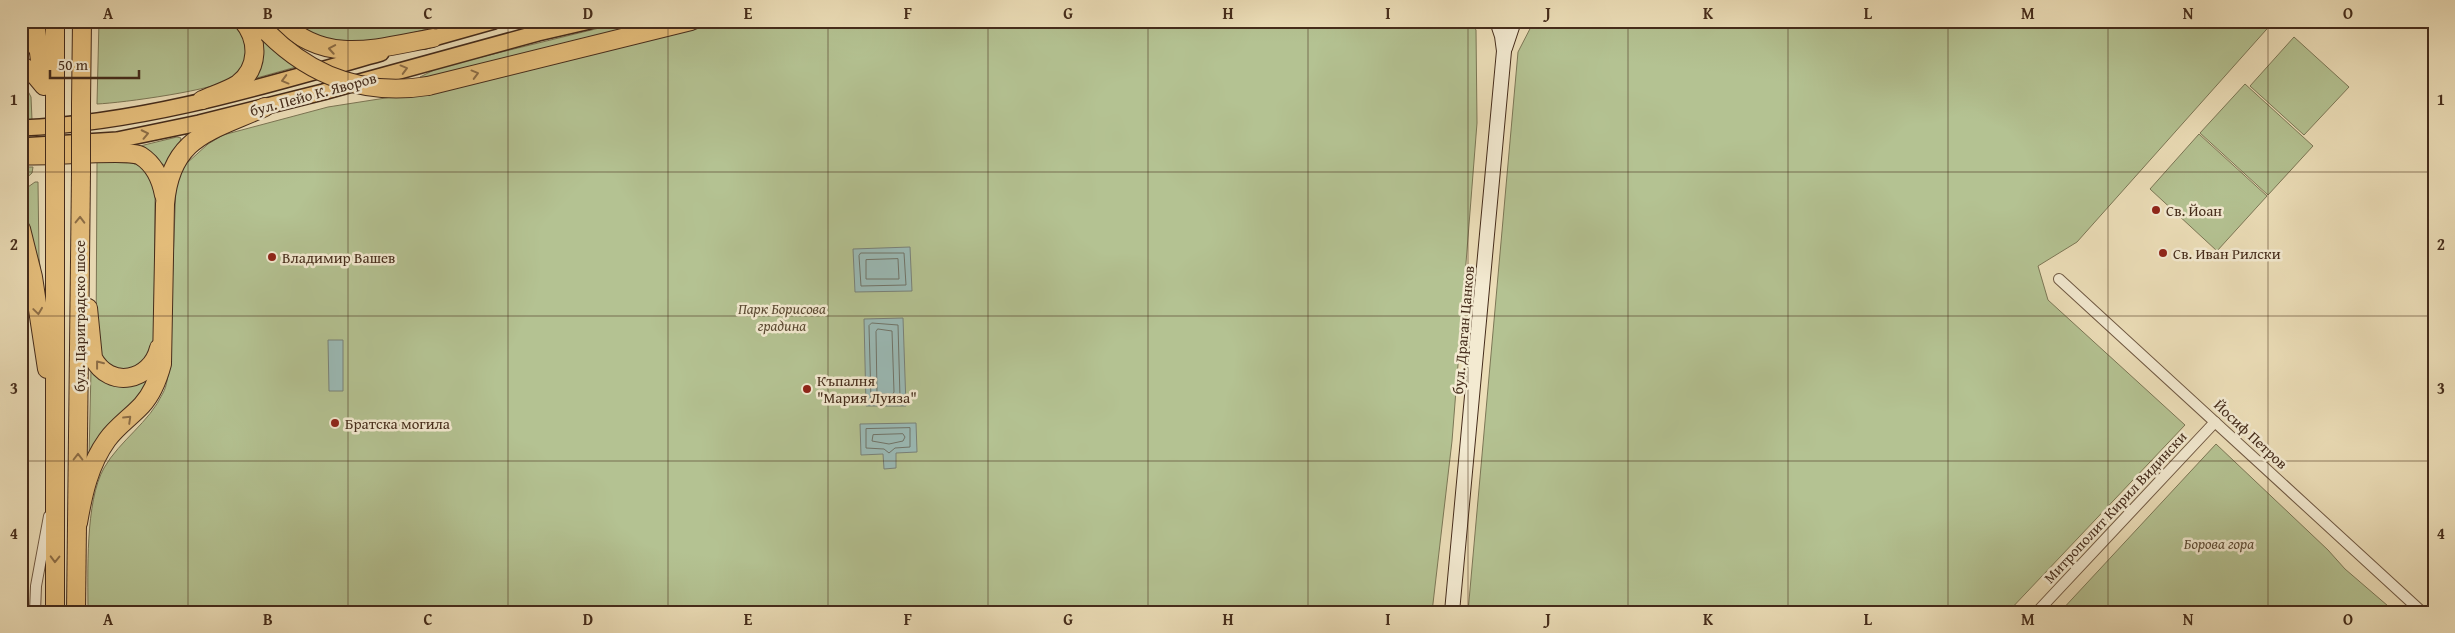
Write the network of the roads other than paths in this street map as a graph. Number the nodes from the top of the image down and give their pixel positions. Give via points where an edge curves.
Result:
1 (34, 21) edge
2 (55, 21) edge
3 (82, 21) edge
4 (88, 21) edge
5 (243, 21) edge
6 (282, 21) edge
7 (494, 21) edge
8 (590, 21) edge
9 (691, 21) edge
10 (1497, 21) edge
11 (1514, 21) edge
12 (263, 27) edge
13 (432, 38) junction
14 (82, 39) junction
15 (21, 49) edge
16 (1504, 51) junction
17 (21, 65) edge
18 (43, 84) junction
19 (202, 100) junction
20 (55, 104) junction
21 (265, 107) junction
22 (21, 128) edge
23 (25, 149) edge
24 (166, 204) junction
25 (21, 229) edge
26 (79, 267) junction
27 (2059, 279) dead end
28 (164, 328) junction
29 (56, 421) junction
30 (2215, 422) junction
31 (56, 476) junction
32 (78, 523) junction
33 (35, 612) edge
34 (55, 612) edge
35 (76, 612) edge
36 (1452, 612) edge
37 (2038, 612) edge
38 (2422, 612) edge

1 - 15 highway
1 - 18 highway
2 - 20 highway, бул. Цариградско шосе
3 - 14 highway, бул. Цариградско шосе
4 - 14 highway
5 - 19 highway via 252,36 253,64 239,83
13 -> 6 highway via 365,50 338,50 304,40
7 - 13 main road, бул. Пейо К. Яворов
21 -> 8 main road, бул. Пейо К. Яворов
12 -> 9 highway, bridge via 297,59 340,80 389,89 428,86
10 - 16 street, бул. Драган Цанков
11 - 16 street, бул. Драган Цанков
13 -> 19 main road, бул. Пейо К. Яворов
26 -> 14 highway, бул. Цариградско шосе, bridge
16 - 36 street, бул. Драган Цанков
17 - 18 highway
18 - 20 highway
19 - 22 main road, бул. Пейо К. Яворов via 126,117
20 - 29 highway, бул. Цариградско шосе, bridge
23 -> 21 main road, бул. Пейо К. Яворов via 117,140
21 - 24 highway via 199,138 185,148 167,182
23 - 24 highway via 135,154 153,166 161,181
24 - 28 highway
25 -> 29 highway via 33,277
28 -> 26 highway via 152,366 129,378 110,375 94,358 91,320
32 -> 26 highway, бул. Цариградско шосе
27 - 30 street, Йосиф Петров
32 -> 28 highway via 84,490 99,452 143,404 156,383 162,364
29 - 31 highway, бул. Цариградско шосе
30 - 37 street, Митрополит Кирил Видински
30 - 38 street, Йосиф Петров
31 - 33 street, бул. Цариградско шосе via 36,586
31 -> 34 highway, бул. Цариградско шосе
32 - 35 highway, бул. Цариградско шосе

